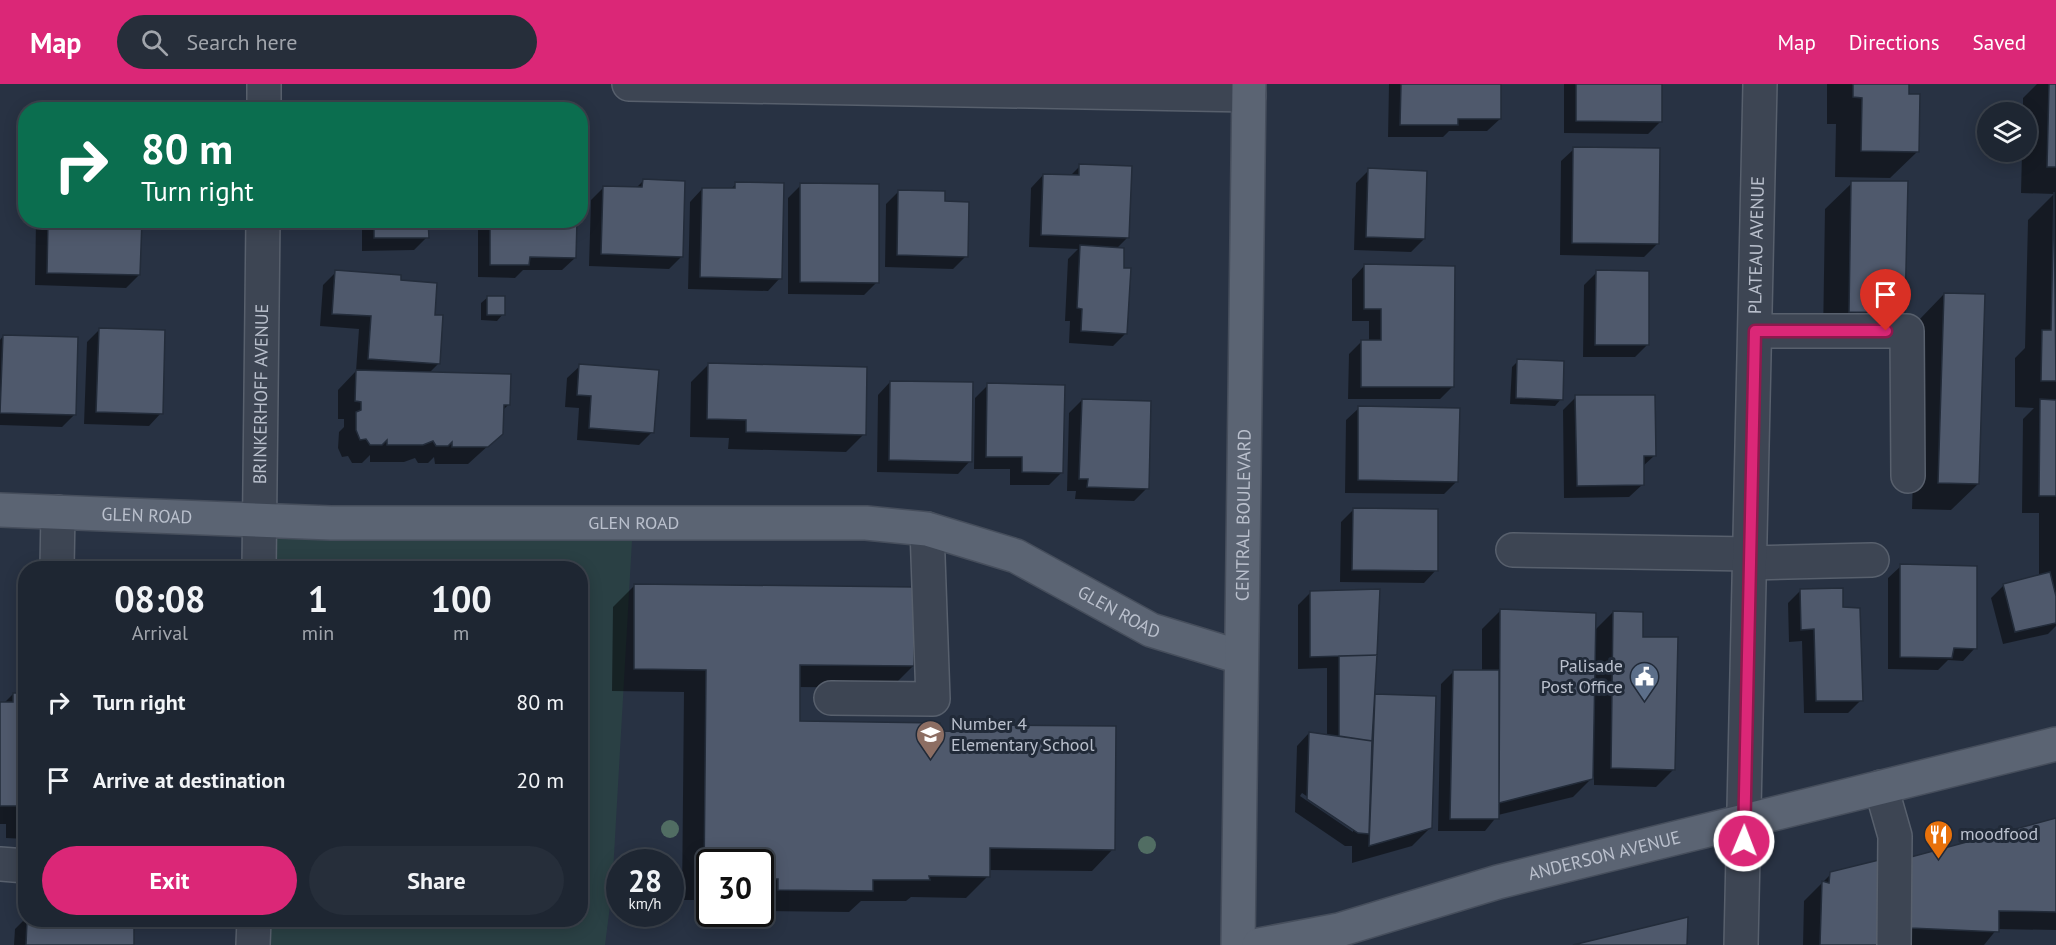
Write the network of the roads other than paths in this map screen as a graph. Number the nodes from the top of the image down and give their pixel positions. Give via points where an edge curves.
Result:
1 (264, 84) edge
2 (629, 84) edge
3 (1760, 84) edge
4 (1249, 90) edge
5 (264, 102) edge
6 (263, 228) edge
7 (1755, 331) junction
8 (1908, 476) dead end
9 (0, 510) edge
10 (58, 512) junction
11 (260, 519) junction
12 (927, 529) junction
13 (1513, 550) dead end
14 (1750, 559) junction
15 (1872, 560) dead end
16 (57, 561) edge
17 (259, 561) edge
18 (1240, 657) junction
19 (831, 698) dead end
20 (2056, 744) edge
21 (1881, 787) junction
22 (1745, 820) junction
23 (0, 864) edge
24 (18, 865) edge
25 (254, 927) edge
26 (1340, 937) edge
27 (253, 945) edge
28 (1238, 945) edge
29 (1259, 945) edge
30 (1742, 945) edge
31 (1894, 945) edge

1 - 5 street
2 - 4 street
3 - 7 street, PLATEAU AVENUE
4 - 18 main road, CENTRAL BOULEVARD
6 - 11 street, BRINKERHOFF AVENUE
7 - 8 street via 1907,331
7 - 14 street, PLATEAU AVENUE
9 - 10 main road, GLEN ROAD
10 - 11 main road, GLEN ROAD
10 - 16 street
11 - 12 main road, GLEN ROAD via 331,523 866,523
11 - 17 street, BRINKERHOFF AVENUE
12 - 18 main road, GLEN ROAD via 1016,556 1151,630
12 - 19 street via 933,699
13 - 14 street
14 - 15 street
14 - 22 street, PLATEAU AVENUE
18 - 28 main road, CENTRAL BOULEVARD
20 - 21 main road, ANDERSON AVENUE
21 - 22 main road, ANDERSON AVENUE
21 - 31 street via 1894,836
22 - 26 main road, ANDERSON AVENUE via 1498,882
22 - 30 street, PLATEAU AVENUE
23 - 24 street
25 - 27 street
26 - 29 main road, ANDERSON AVENUE

